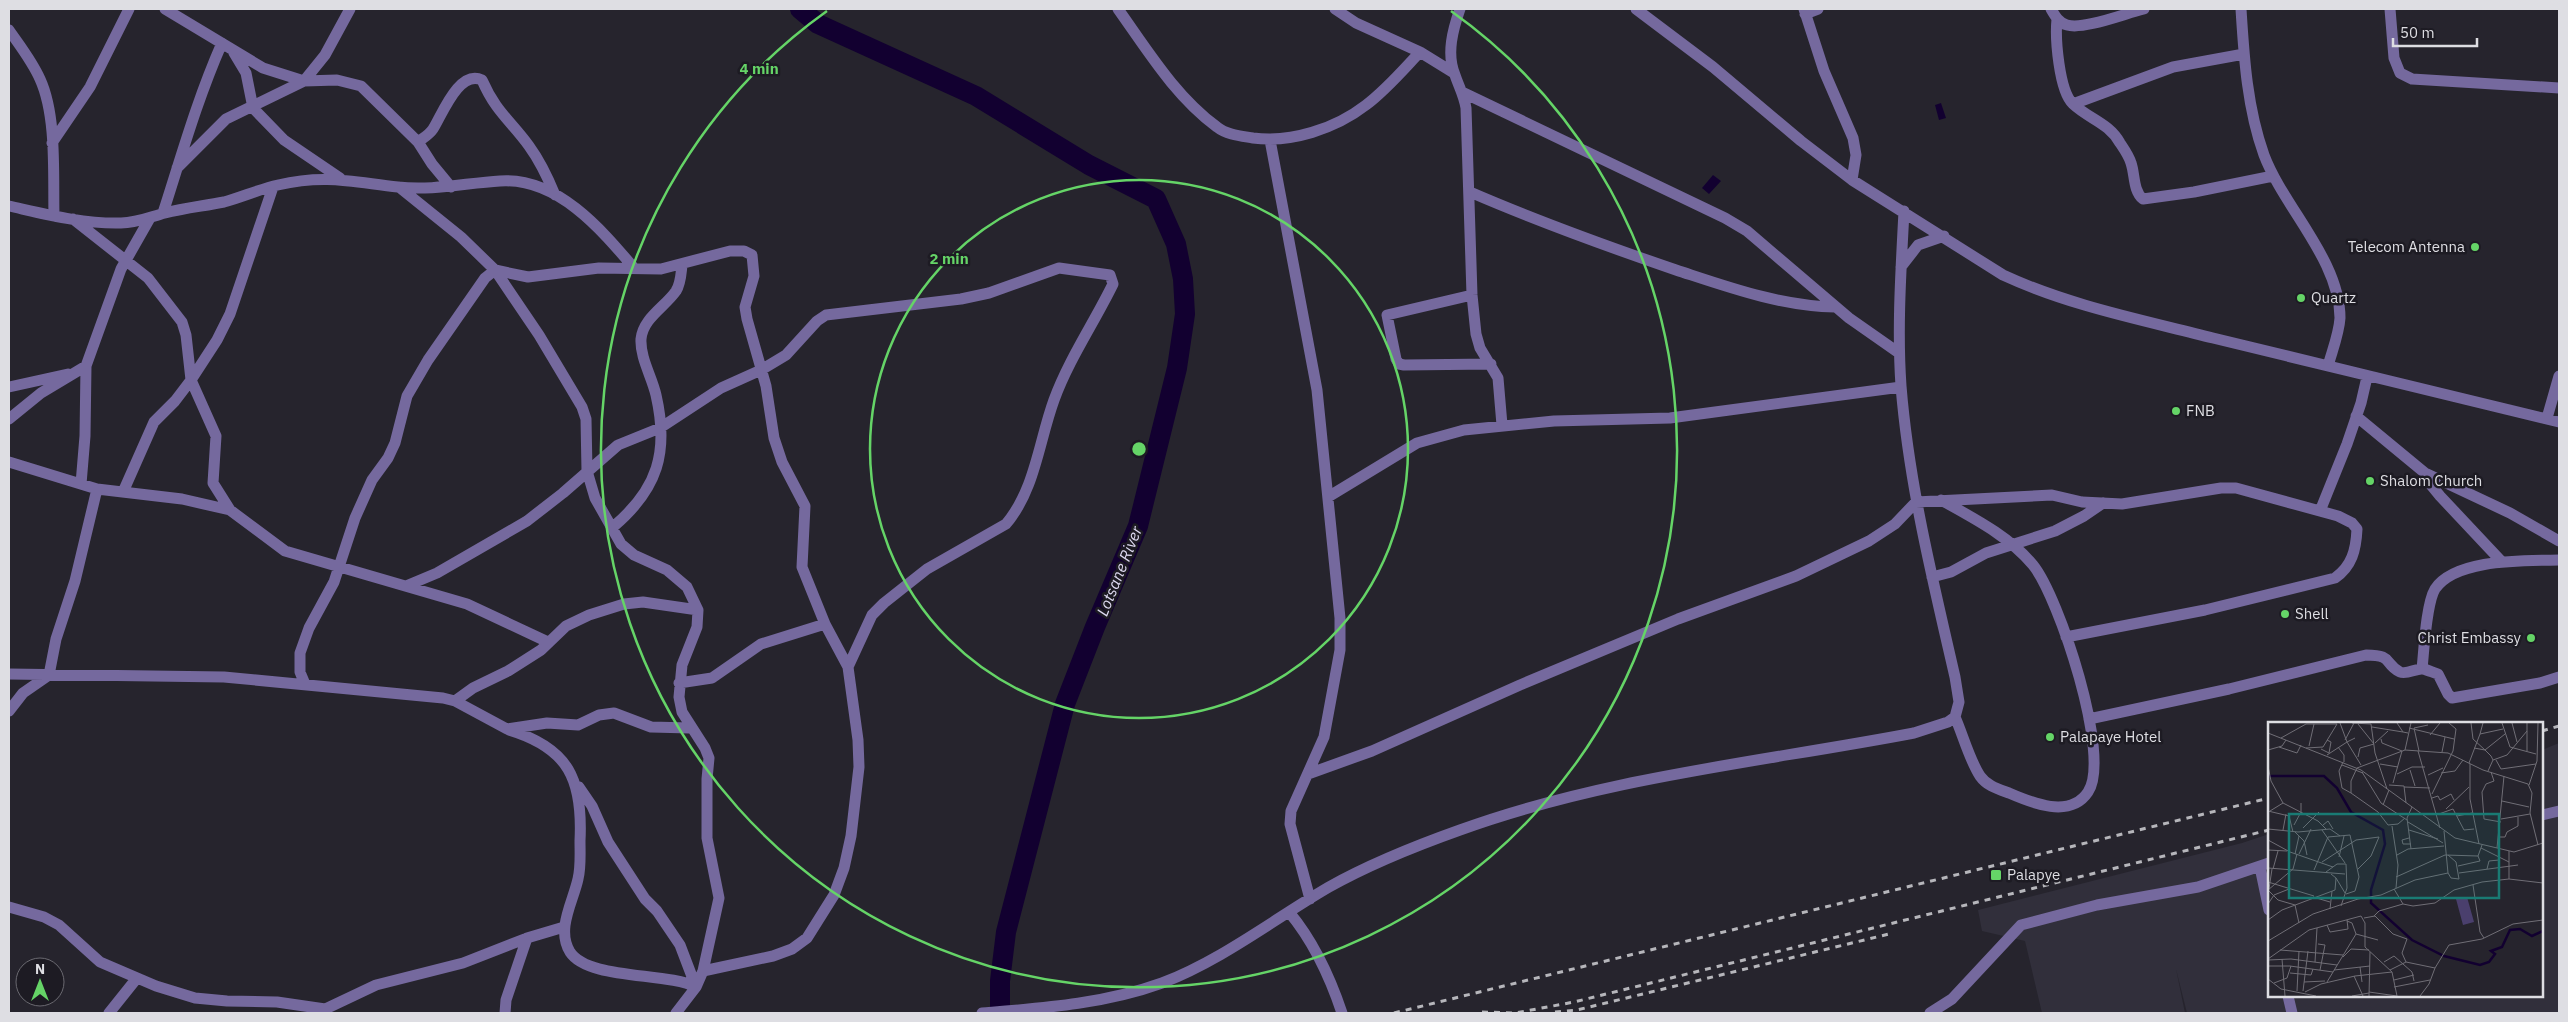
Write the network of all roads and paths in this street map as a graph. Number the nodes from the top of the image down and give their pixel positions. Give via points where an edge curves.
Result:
1 (129, 9) edge
2 (165, 9) edge
3 (350, 9) edge
4 (1118, 9) edge
5 (1336, 9) edge
6 (1460, 9) edge
7 (1636, 9) edge
8 (1818, 9) edge
9 (2144, 9) edge
10 (2240, 9) edge
11 (2390, 9) edge
12 (1804, 12) edge
13 (2054, 14) edge
14 (9, 30) edge
15 (222, 43) junction
16 (233, 51) junction
17 (1420, 52) junction
18 (2244, 54) junction
19 (1454, 73) junction
20 (304, 81) junction
21 (2559, 88) edge
22 (1464, 93) junction
23 (2073, 104) junction
24 (253, 108) junction
25 (1270, 140) junction
26 (418, 142) junction
27 (52, 143) junction
28 (177, 168) junction
29 (2273, 176) junction
30 (342, 178) junction
31 (1852, 180) junction
32 (273, 186) junction
33 (399, 187) junction
34 (451, 187) junction
35 (1470, 192) junction
36 (556, 195) junction
37 (9, 206) edge
38 (1904, 212) junction
39 (163, 213) junction
40 (54, 216) junction
41 (150, 218) junction
42 (73, 219) junction
43 (1944, 236) junction
44 (126, 260) junction
45 (682, 265) junction
46 (1901, 267) junction
47 (634, 268) junction
48 (495, 270) junction
49 (1472, 295) junction
50 (1835, 307) junction
51 (1899, 353) junction
52 (1491, 364) junction
53 (86, 366) junction
54 (2328, 366) junction
55 (761, 370) junction
56 (74, 373) junction
57 (2559, 376) edge
58 (2367, 377) junction
59 (191, 380) junction
60 (9, 387) edge
61 (1901, 387) junction
62 (2356, 416) junction
63 (2547, 418) junction
64 (9, 419) edge
65 (2559, 422) edge
66 (1502, 425) junction
67 (660, 428) junction
68 (9, 462) edge
69 (588, 471) junction
70 (2425, 473) junction
71 (81, 484) junction
72 (97, 489) junction
73 (124, 492) junction
74 (1328, 497) junction
75 (1941, 500) junction
76 (1916, 502) junction
77 (2103, 503) junction
78 (230, 510) junction
79 (2320, 511) junction
80 (613, 527) junction
81 (2559, 541) edge
82 (2013, 546) junction
83 (2559, 560) edge
84 (2502, 562) junction
85 (339, 568) junction
86 (1932, 577) junction
87 (406, 586) junction
88 (698, 610) junction
89 (825, 624) junction
90 (2066, 637) junction
91 (548, 642) junction
92 (848, 667) junction
93 (2422, 669) junction
94 (9, 674) edge
95 (49, 675) junction
96 (2559, 677) edge
97 (679, 683) junction
98 (305, 684) junction
99 (455, 701) junction
100 (9, 711) edge
101 (1955, 717) junction
102 (2089, 719) junction
103 (690, 728) junction
104 (507, 729) junction
105 (1308, 774) junction
106 (576, 784) junction
107 (2559, 811) edge
108 (2543, 815) edge
109 (2264, 865) edge
110 (1310, 899) junction
111 (2268, 901) edge
112 (9, 907) edge
113 (9, 912) edge
114 (23, 912) junction
115 (1289, 912) junction
116 (564, 927) junction
117 (527, 938) junction
118 (703, 971) junction
119 (137, 978) junction
120 (696, 987) junction
121 (2288, 997) edge
122 (234, 1002) junction
123 (320, 1011) edge
124 (109, 1013) edge
125 (228, 1013) edge
126 (504, 1013) edge
127 (676, 1013) edge
128 (982, 1013) edge
129 (1342, 1013) edge
130 (1930, 1013) edge
131 (2292, 1013) edge

1 - 27 street via 90,87
2 - 15 street
3 - 20 street via 325,55
4 - 25 street via 1175,89 1218,129 1234,135
5 - 17 street via 1356,23
6 - 19 street via 1450,50
7 - 31 street via 1713,66
8 - 12 street
9 - 13 street via 2082,25 2067,25
10 - 18 street
11 - 21 street via 2394,58 2400,72 2412,79
12 - 31 street via 1824,71 1854,138 1856,155
13 - 23 street via 2056,50 2067,97
14 - 27 street via 46,94
15 - 16 street
15 - 28 street via 203,87
16 - 20 street via 263,68
16 - 24 street via 246,73
17 - 19 street
17 - 25 street via 1381,93 1338,122 1293,138
18 - 23 street via 2173,67
18 - 29 street via 2248,89
19 - 22 street
20 - 24 street
20 - 26 street via 337,80 361,86
22 - 35 street
22 - 50 street via 1725,218 1747,231
23 - 29 street via 2116,136 2132,164 2138,193 2143,199
24 - 28 street via 226,119
24 - 30 street via 284,140
25 - 74 street via 1317,390
26 - 34 street
26 - 36 street via 433,129 454,92 470,78 477,77 482,80 501,115 529,146
27 - 40 street
28 - 39 street
29 - 54 street via 2332,278 2339,301 2340,321
30 - 32 street
30 - 33 street
31 - 38 street
32 - 39 street via 225,201
32 - 59 street via 230,314
33 - 34 street
33 - 48 street via 461,237
34 - 36 street via 511,181
35 - 49 street
35 - 50 street via 1541,222 1740,291 1795,304
36 - 47 street via 599,227
37 - 40 street
38 - 43 street
38 - 46 street
39 - 41 street
40 - 42 street
41 - 42 street via 118,223
41 - 44 street
42 - 44 street
43 - 46 street via 1918,245
43 - 54 street via 2004,275 2036,289 2096,308
44 - 53 street via 104,311
44 - 59 street via 148,278 182,322
45 - 47 street via 661,269
45 - 55 street via 730,251 744,251 752,255 754,276 746,307
45 - 67 street via 676,292 644,326 641,340 656,395
46 - 51 street
47 - 48 street via 599,268 528,277
48 - 69 street via 582,407 586,419
48 - 85 street via 478,287 407,396 395,443 358,510
49 - 52 street via 1476,334 1480,348
49 - 52 street via 1387,315 1396,359 1404,365
50 - 51 street
51 - 61 street
52 - 66 street via 1498,378
53 - 56 street
53 - 71 street
54 - 58 street
55 - 67 street via 721,388
55 - 89 street via 779,452 803,500 802,568
55 - 92 street via 786,355 826,315 961,299 989,293 1059,268 1110,275 1113,279 1054,399 1025,498 1013,517 928,569 884,603 872,615
56 - 60 street
56 - 64 street via 41,393
57 - 63 street
58 - 62 street
58 - 63 street
59 - 73 street via 175,402 154,422
59 - 78 street via 215,432 213,482
61 - 66 street via 1670,418
61 - 76 street
62 - 70 street
62 - 79 street
63 - 65 street
66 - 74 street via 1464,430 1417,443
67 - 69 street via 618,444
67 - 80 street via 658,467 652,484 632,511
68 - 71 street
69 - 80 street via 595,498
69 - 87 street via 527,520 445,569
70 - 81 street via 2510,512
70 - 84 street via 2440,496
71 - 72 street
72 - 73 street
72 - 95 street
73 - 78 street via 182,499
74 - 105 street via 1340,618 1340,650 1324,737
75 - 76 street
75 - 77 street via 2052,495
75 - 82 street
76 - 86 street
76 - 105 street via 1895,524 1868,541 1796,576 1678,619 1372,751
77 - 79 street via 2122,504 2236,488
77 - 82 street via 2054,531
78 - 85 street via 285,551
79 - 90 street via 2352,522 2358,529 2351,561 2335,578 2205,610
80 - 88 street via 621,544 634,555 667,570 688,587
82 - 86 street
82 - 90 street via 2034,566
83 - 84 street
84 - 93 street via 2461,571 2436,589 2426,630
85 - 87 street
85 - 98 street via 300,653 300,672
86 - 101 street via 1955,677 1958,702
87 - 91 street via 467,604
88 - 91 street via 643,602 624,604 578,619
88 - 97 street via 697,627 682,664
89 - 92 street
89 - 97 street via 761,644 712,678
90 - 102 street
91 - 99 street via 508,671
92 - 118 street via 859,767 851,836 834,895 806,938 792,949
93 - 96 street via 2438,674 2452,698
93 - 102 street via 2400,672 2388,659 2366,655
94 - 95 street
95 - 98 street via 224,677
95 - 100 street via 23,693
97 - 103 street via 682,712
98 - 99 street
99 - 104 street
101 - 102 street via 1980,776 1990,786 2034,804 2057,808 2076,803 2088,791 2092,780 2094,749
101 - 110 street via 1914,733 1658,776 1544,804 1461,829 1386,859
103 - 104 street via 651,727 614,713 599,715 578,725 547,723
103 - 118 street via 709,758 707,838 719,898
104 - 106 street via 532,737 556,753
105 - 110 street via 1291,811 1290,824
106 - 116 street via 580,810 578,878
106 - 120 street via 592,806 608,842 680,945
107 - 108 street
109 - 111 street
109 - 130 street via 2198,888 2106,903 2021,926 1952,999
110 - 115 street
112 - 114 street
113 - 114 street
114 - 119 street via 44,917 100,962
115 - 128 street via 1207,962 1130,993 1039,1009
115 - 129 street via 1326,970
116 - 117 street
116 - 120 street via 570,952 580,962
117 - 123 street via 463,963 376,985
117 - 126 street
118 - 120 street
119 - 122 street via 195,998
119 - 124 street
120 - 127 street
121 - 131 street
122 - 123 street via 277,1002
122 - 125 street

